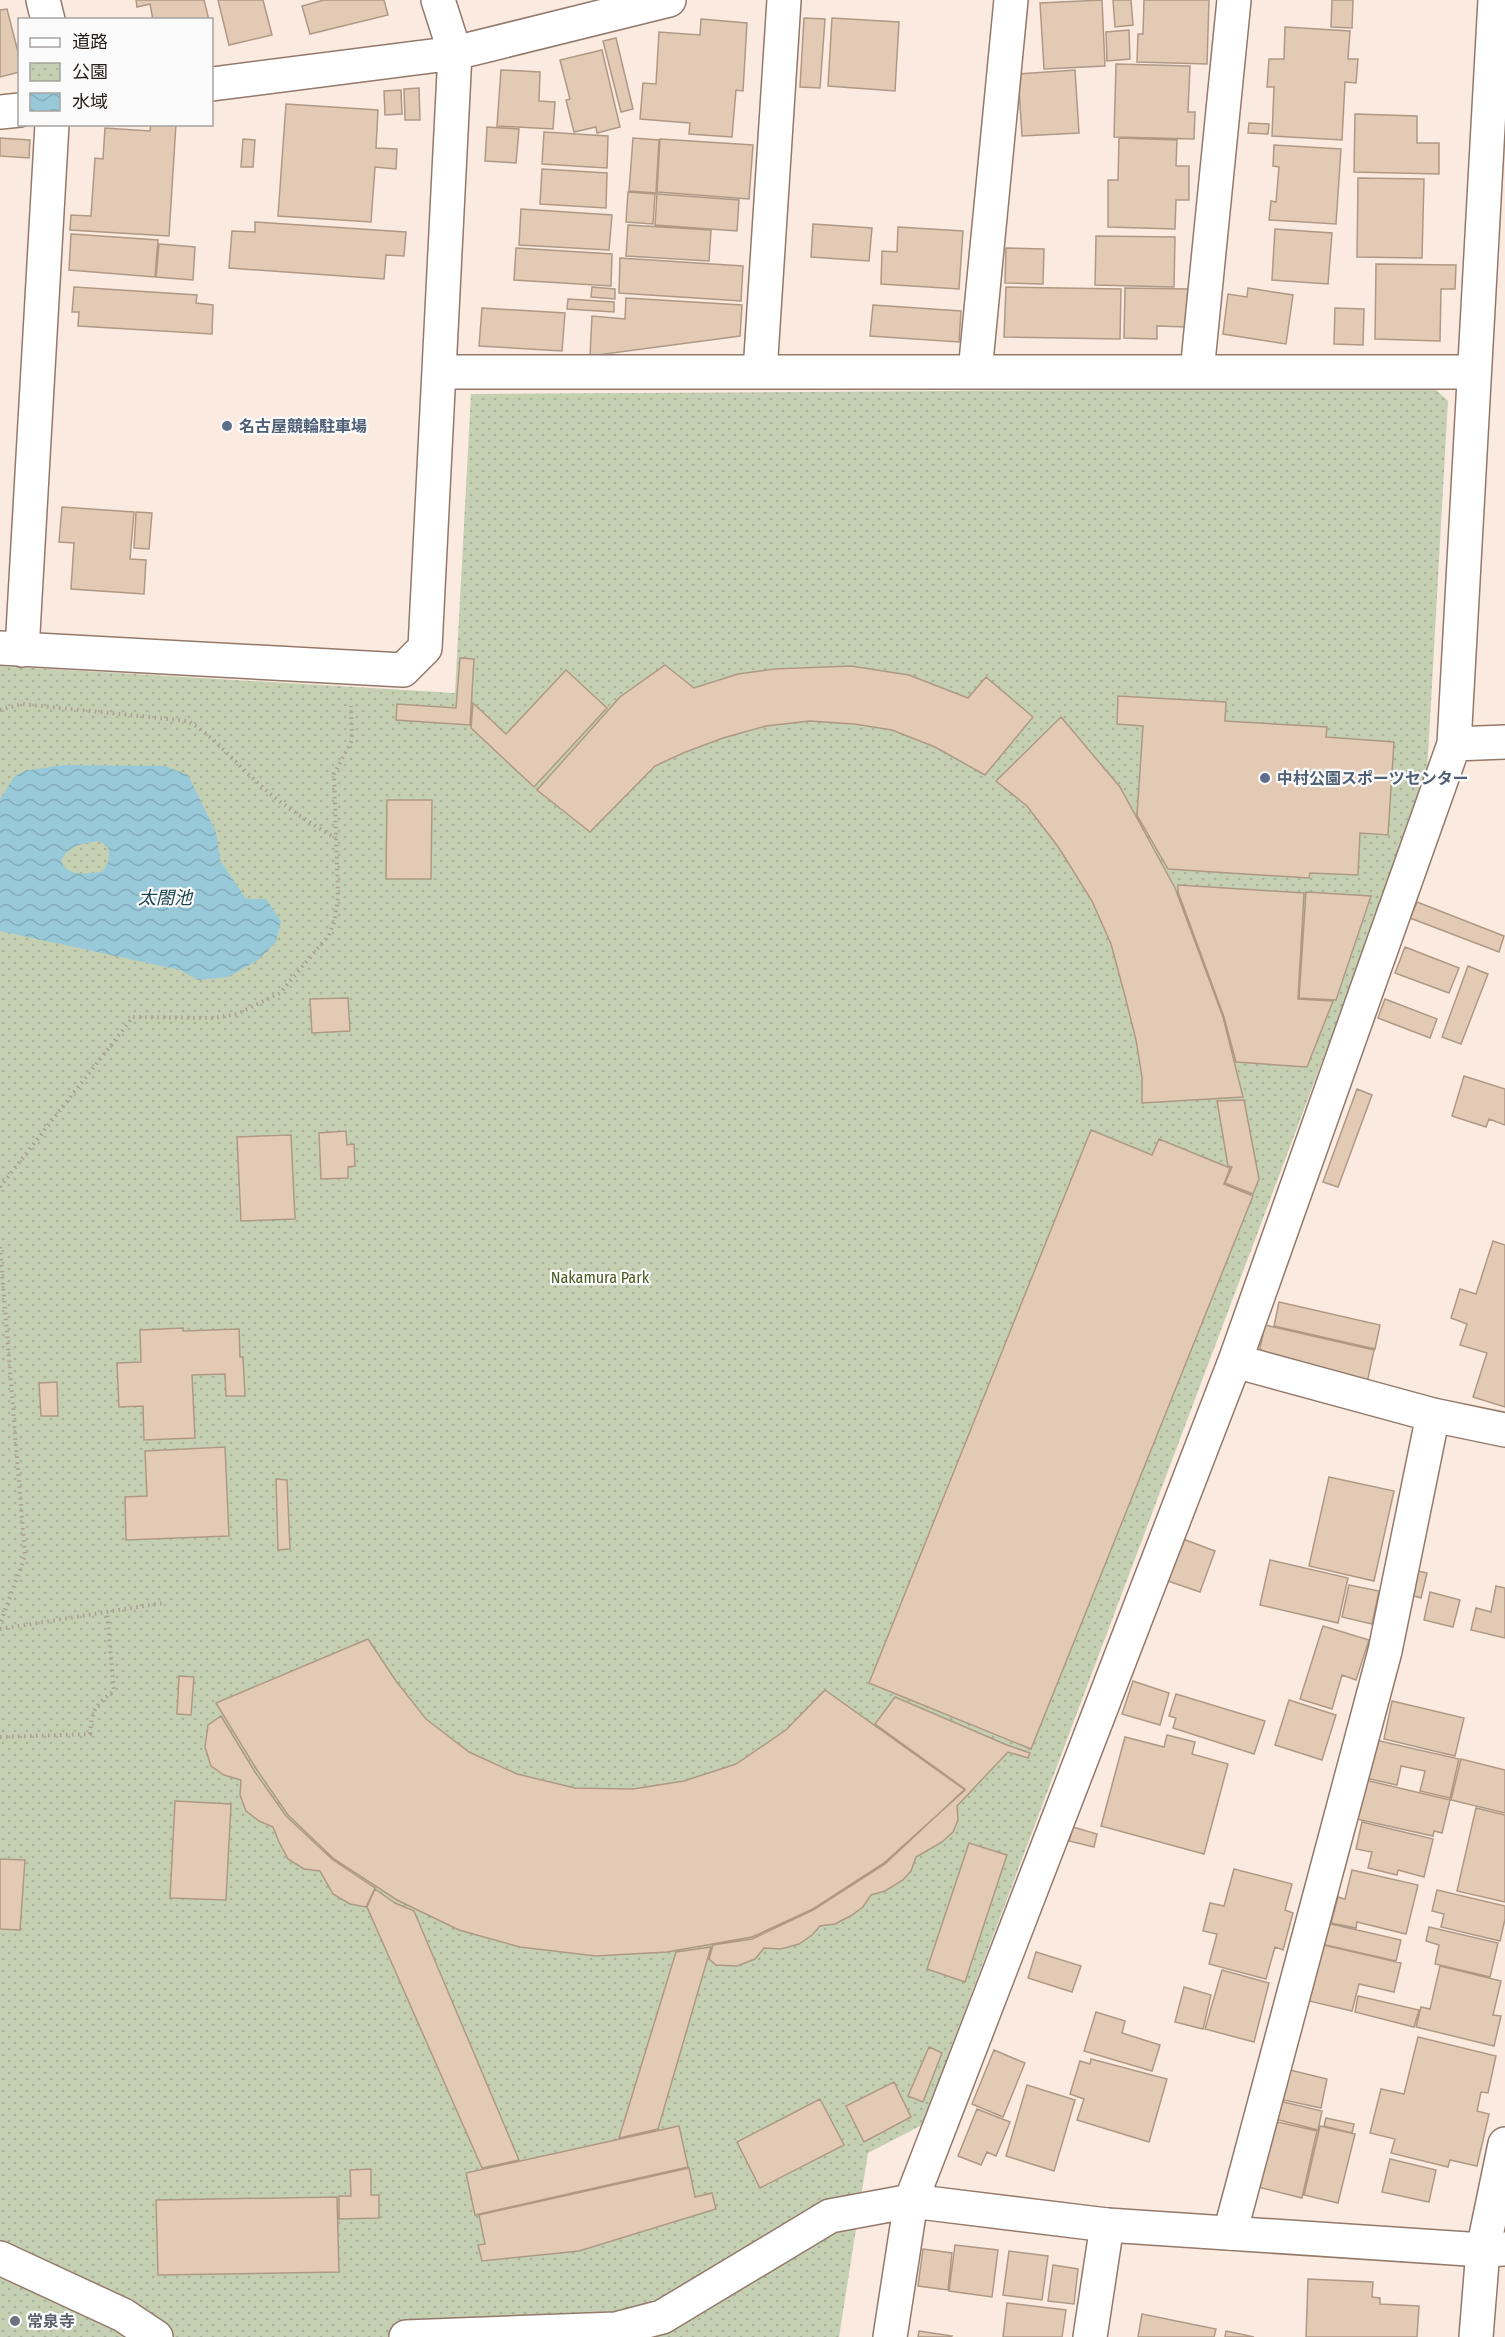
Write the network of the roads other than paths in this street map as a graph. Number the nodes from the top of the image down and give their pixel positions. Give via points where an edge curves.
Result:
1 (43, 0) edge
2 (438, 0) edge
3 (669, 0) edge
4 (784, 0) edge
5 (1011, 0) edge
6 (1234, 0) edge
7 (1495, 0) edge
8 (48, 18) edge
9 (455, 53) junction
10 (213, 84) edge
11 (18, 110) edge
12 (0, 112) edge
13 (52, 126) edge
14 (439, 372) junction
15 (760, 372) junction
16 (975, 372) junction
17 (1197, 372) junction
18 (1474, 372) junction
19 (11, 649) edge
20 (1505, 742) edge
21 (1454, 744) junction
22 (1235, 1360) junction
23 (1434, 1415) junction
24 (1505, 1430) edge
25 (1505, 2144) edge
26 (911, 2201) junction
27 (1107, 2225) junction
28 (1230, 2233) junction
29 (1494, 2249) edge
30 (0, 2258) edge
31 (156, 2337) edge
32 (406, 2337) edge
33 (890, 2337) edge
34 (1090, 2337) edge
35 (1476, 2337) edge

1 - 8 street
2 - 9 street
3 - 9 street
4 - 15 street
5 - 16 street
6 - 17 street
7 - 18 street
9 - 10 street
9 - 14 street
11 - 12 street
13 - 19 street
14 - 15 street
14 - 19 street via 425,648 403,670
15 - 16 street
16 - 17 street
17 - 18 street
18 - 21 street
20 - 21 street
21 - 22 street
22 - 23 street
22 - 26 street
23 - 24 street
23 - 28 street via 1385,1651
25 - 29 street
26 - 27 street
26 - 32 street via 830,2216 662,2317 616,2329
26 - 33 street
27 - 28 street
27 - 34 street
28 - 29 street
29 - 35 street
30 - 31 street via 123,2315

